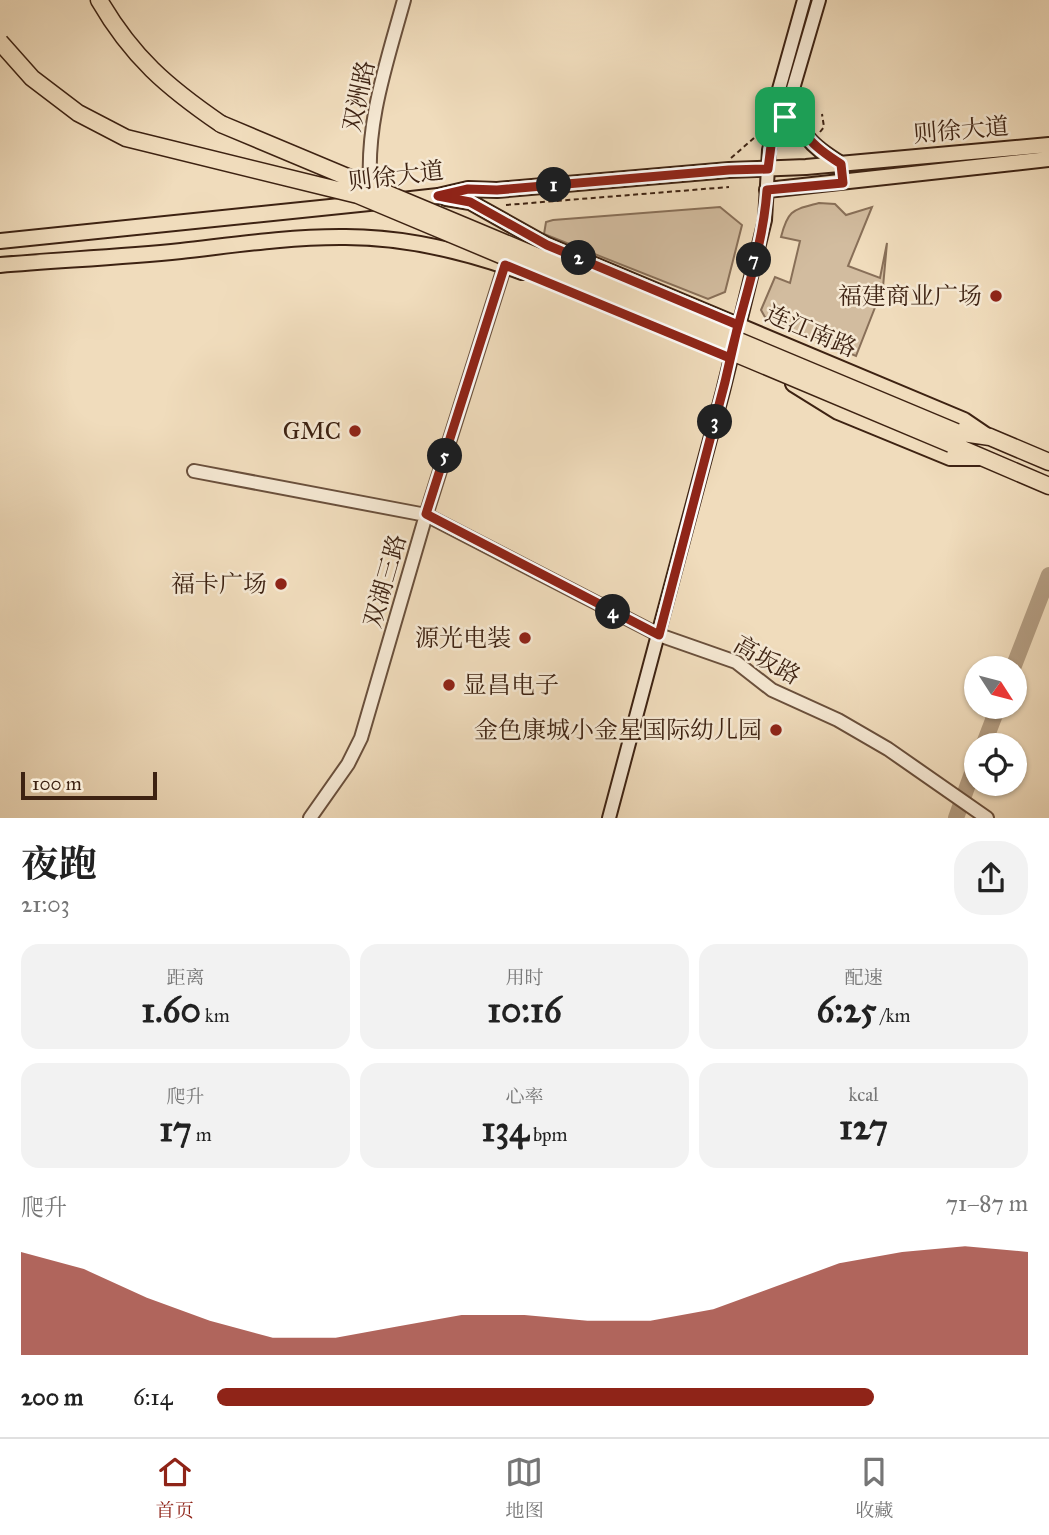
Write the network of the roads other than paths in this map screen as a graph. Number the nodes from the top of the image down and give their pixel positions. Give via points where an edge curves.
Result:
1 (99, 0) edge
2 (404, 0) edge
3 (804, 0) edge
4 (819, 0) edge
5 (0, 42) edge
6 (784, 97) junction
7 (1049, 145) edge
8 (1049, 159) edge
9 (841, 164) junction
10 (768, 169) junction
11 (843, 183) junction
12 (767, 190) junction
13 (438, 196) junction
14 (372, 203) junction
15 (0, 241) edge
16 (0, 265) edge
17 (505, 265) junction
18 (738, 325) junction
19 (730, 358) junction
20 (954, 438) junction
21 (990, 438) junction
22 (981, 458) junction
23 (1049, 462) edge
24 (194, 471) dead end
25 (1049, 486) edge
26 (426, 514) junction
27 (659, 635) junction
28 (310, 817) edge
29 (610, 817) edge
30 (987, 817) edge

1 - 20 highway, bridge via 144,64 221,124
2 - 14 street, 双洲路 via 371,134
3 - 6 street
4 - 6 street
5 - 20 highway, bridge via 41,85 78,113 126,138 358,195
6 - 9 main road via 809,141
6 - 10 street via 780,133 772,138
7 - 9 main road, 则徐大道
8 - 11 main road, 则徐大道
9 - 10 main road, 则徐大道
9 - 11 main road
10 - 12 street
10 - 13 main road, 则徐大道 via 468,189
11 - 12 main road, 则徐大道
12 - 18 street via 765,220
13 - 14 main road, 则徐大道
13 - 18 main road, 连江南路 via 470,202 547,245
14 - 15 main road, 则徐大道
16 - 17 main road via 343,237 424,244
17 - 19 main road
17 - 26 street, 双湖三路
18 - 19 street
18 - 21 main road, 连江南路 via 964,420
19 - 22 main road via 800,387 838,412 950,458
19 - 27 street
20 - 21 highway
20 - 22 highway
21 - 23 highway, 连江南路
22 - 25 highway
24 - 26 street, 高坂路
26 - 27 street, 高坂路
26 - 28 street, 双湖三路 via 358,745
27 - 29 street
27 - 30 street, 高坂路 via 736,662 772,690 860,732

